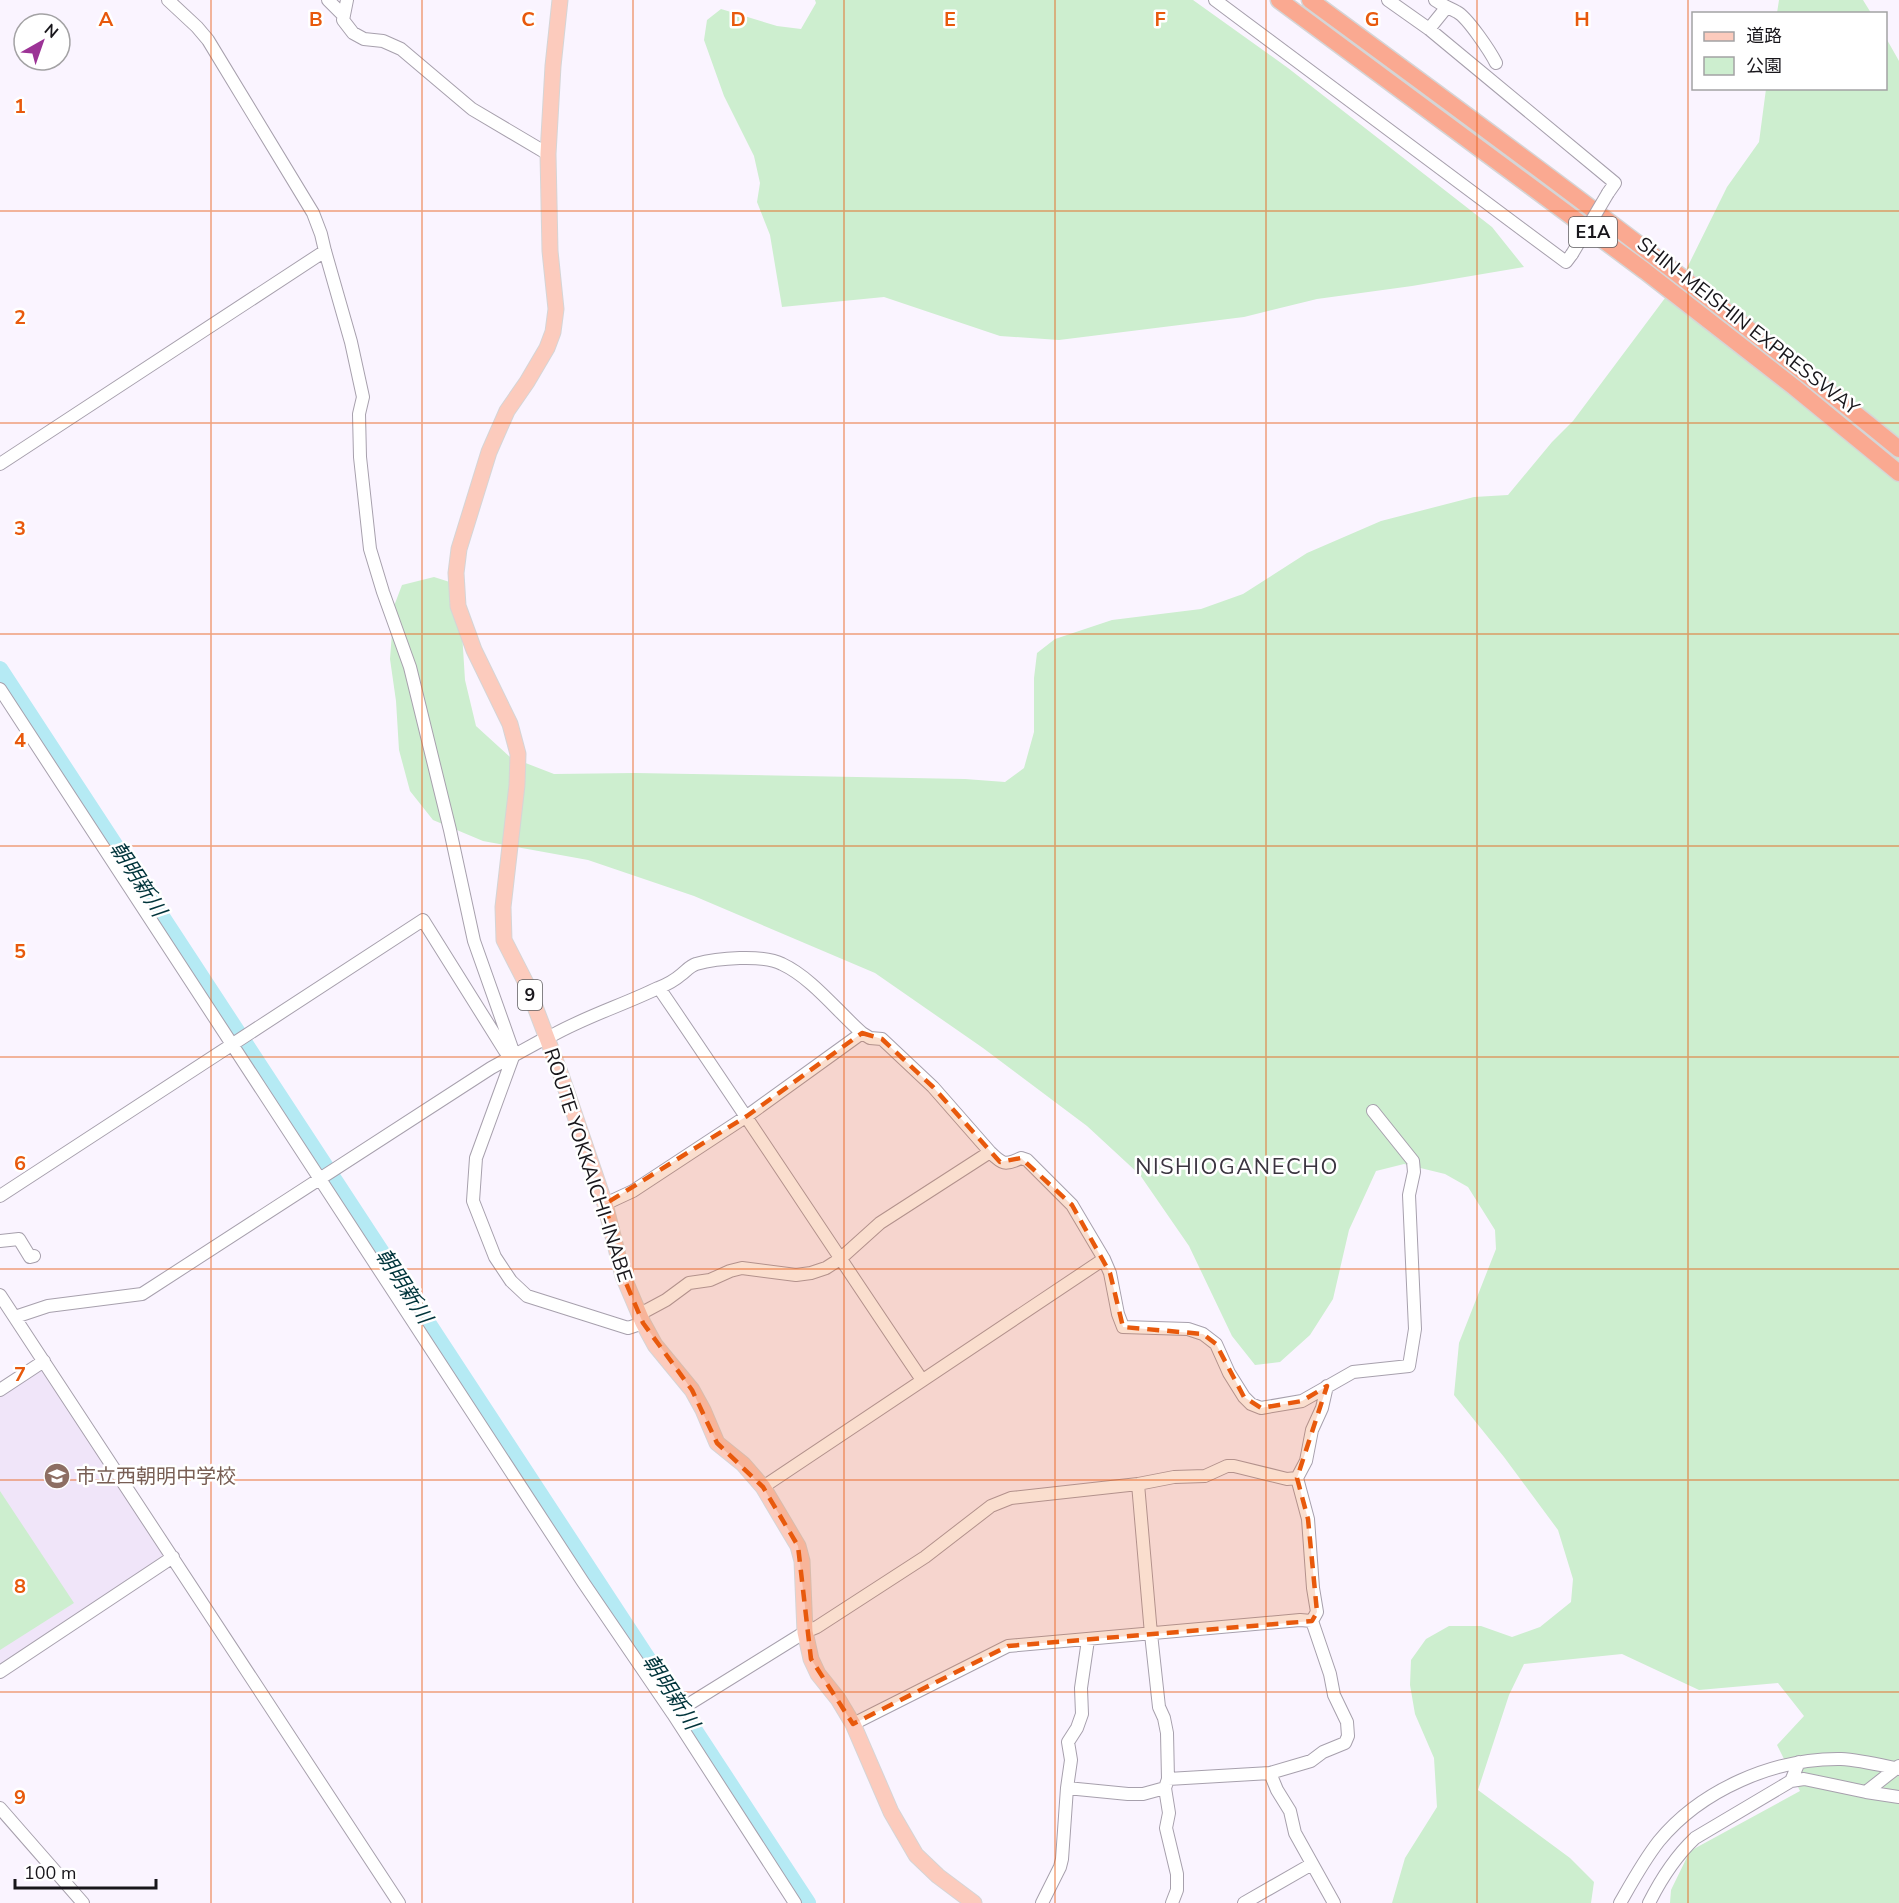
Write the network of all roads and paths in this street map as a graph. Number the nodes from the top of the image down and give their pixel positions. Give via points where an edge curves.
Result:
1 (168, 0) edge
2 (328, 0) edge
3 (347, 0) edge
4 (560, 0) edge
5 (1215, 0) edge
6 (1279, 0) edge
7 (1310, 0) edge
8 (1388, 0) edge
9 (1435, 0) edge
10 (1446, 8) junction
11 (344, 15) junction
12 (1429, 29) junction
13 (1496, 63) dead end
14 (548, 154) junction
15 (325, 251) junction
16 (1899, 449) edge
17 (0, 464) edge
18 (1899, 472) edge
19 (0, 689) edge
20 (659, 988) junction
21 (862, 1033) junction
22 (550, 1036) junction
23 (239, 1041) junction
24 (514, 1054) junction
25 (561, 1075) junction
26 (1373, 1111) dead end
27 (747, 1116) junction
28 (990, 1152) junction
29 (327, 1175) junction
30 (0, 1196) edge
31 (605, 1204) junction
32 (0, 1241) edge
33 (34, 1256) dead end
34 (840, 1259) junction
35 (1104, 1259) junction
36 (0, 1295) edge
37 (15, 1317) junction
38 (641, 1319) junction
39 (44, 1361) junction
40 (922, 1380) junction
41 (1323, 1388) junction
42 (0, 1390) edge
43 (1297, 1478) junction
44 (1138, 1484) junction
45 (763, 1487) junction
46 (173, 1557) junction
47 (1312, 1621) junction
48 (805, 1632) junction
49 (1151, 1634) junction
50 (1088, 1640) junction
51 (0, 1672) edge
52 (678, 1711) junction
53 (852, 1724) junction
54 (1799, 1762) junction
55 (1898, 1768) edge
56 (1270, 1773) junction
57 (1791, 1781) junction
58 (1166, 1784) junction
59 (1067, 1788) junction
60 (1866, 1792) junction
61 (1899, 1797) edge
62 (0, 1808) edge
63 (1312, 1864) junction
64 (83, 1903) edge
65 (399, 1903) edge
66 (795, 1903) edge
67 (974, 1903) edge
68 (1041, 1903) edge
69 (1172, 1903) edge
70 (1244, 1903) edge
71 (1334, 1903) edge
72 (1620, 1903) edge
73 (1649, 1903) edge

1 - 15 street via 208,40 314,213
2 - 11 street
3 - 11 street
4 - 14 main road, ROUTE YOKKAICHI-INABE / 9
5 - 12 street, bridge via 1566,262 1615,183
6 - 18 highway, SHIN-MEISHIN EXPRESSWAY / E1A via 1645,271
7 - 16 highway, SHIN-MEISHIN EXPRESSWAY / E1A via 1658,259
8 - 12 street
9 - 10 street
10 - 12 street
10 - 13 street via 1458,12
11 - 14 street via 343,20 353,33 401,49 472,109
14 - 25 main road, ROUTE YOKKAICHI-INABE / 9 via 556,309 553,332 507,411 489,452 459,549 456,573 458,606 474,650 510,724 518,754 502,907 504,940 526,983
15 - 17 street
15 - 24 street via 363,397 359,414 360,458 370,549 410,667 474,941
19 - 23 street
20 - 21 street via 699,963 767,958 800,974
20 - 22 street
20 - 27 street
21 - 27 street
21 - 28 street via 882,1040 924,1079
22 - 24 street
22 - 25 street
23 - 24 street via 423,920 506,1050
23 - 29 street
23 - 30 street
24 - 29 street
24 - 38 street via 476,1158 473,1201 495,1257 527,1296 628,1328
25 - 31 main road, ROUTE YOKKAICHI-INABE / 9
26 - 41 street via 1413,1161 1409,1195 1415,1329 1409,1366 1353,1372
27 - 31 street via 633,1191
27 - 34 street
28 - 34 street via 880,1223
28 - 35 street via 1000,1162 1009,1164 1021,1158 1028,1160 1072,1205
29 - 37 street via 142,1294 48,1306
29 - 52 street via 583,1582
31 - 38 main road, ROUTE YOKKAICHI-INABE / 9 via 622,1276
32 - 33 street via 19,1239 30,1257
34 - 38 street via 826,1268 803,1274 742,1268 710,1280 689,1282
34 - 40 street
35 - 40 street
35 - 41 street via 1124,1327 1188,1329 1203,1334 1216,1344 1229,1373 1251,1404 1262,1408 1302,1401
36 - 37 street
37 - 39 street
38 - 45 main road, ROUTE YOKKAICHI-INABE / 9 via 655,1345 692,1390 717,1443
39 - 42 street
39 - 46 street
40 - 45 street
41 - 43 street via 1322,1408
43 - 44 street via 1227,1466 1205,1476
43 - 47 street via 1308,1519 1317,1612
44 - 48 street via 1011,1498 991,1506 925,1557
44 - 49 street
45 - 48 main road, ROUTE YOKKAICHI-INABE / 9 via 798,1546
46 - 51 street
46 - 65 street
47 - 49 street
47 - 56 street via 1334,1695 1347,1722 1348,1736 1345,1743 1311,1761
48 - 52 street
48 - 53 main road, ROUTE YOKKAICHI-INABE / 9 via 810,1659
49 - 50 street
49 - 58 street via 1159,1707 1167,1733
50 - 53 street via 1008,1646
50 - 59 street via 1081,1688 1082,1714 1068,1742 1071,1760
52 - 66 street
53 - 67 main road, ROUTE YOKKAICHI-INABE / 9 via 891,1812 916,1855
54 - 55 street via 1840,1759
54 - 57 street
54 - 72 street via 1754,1775 1718,1792 1684,1815 1642,1865
55 - 60 street
56 - 58 street
56 - 63 street
57 - 60 street via 1804,1779
57 - 73 street via 1695,1838 1683,1849
58 - 59 street via 1143,1794
58 - 69 street via 1166,1828 1177,1874
59 - 68 street via 1060,1867
60 - 61 street
62 - 64 street
63 - 70 street
63 - 71 street

